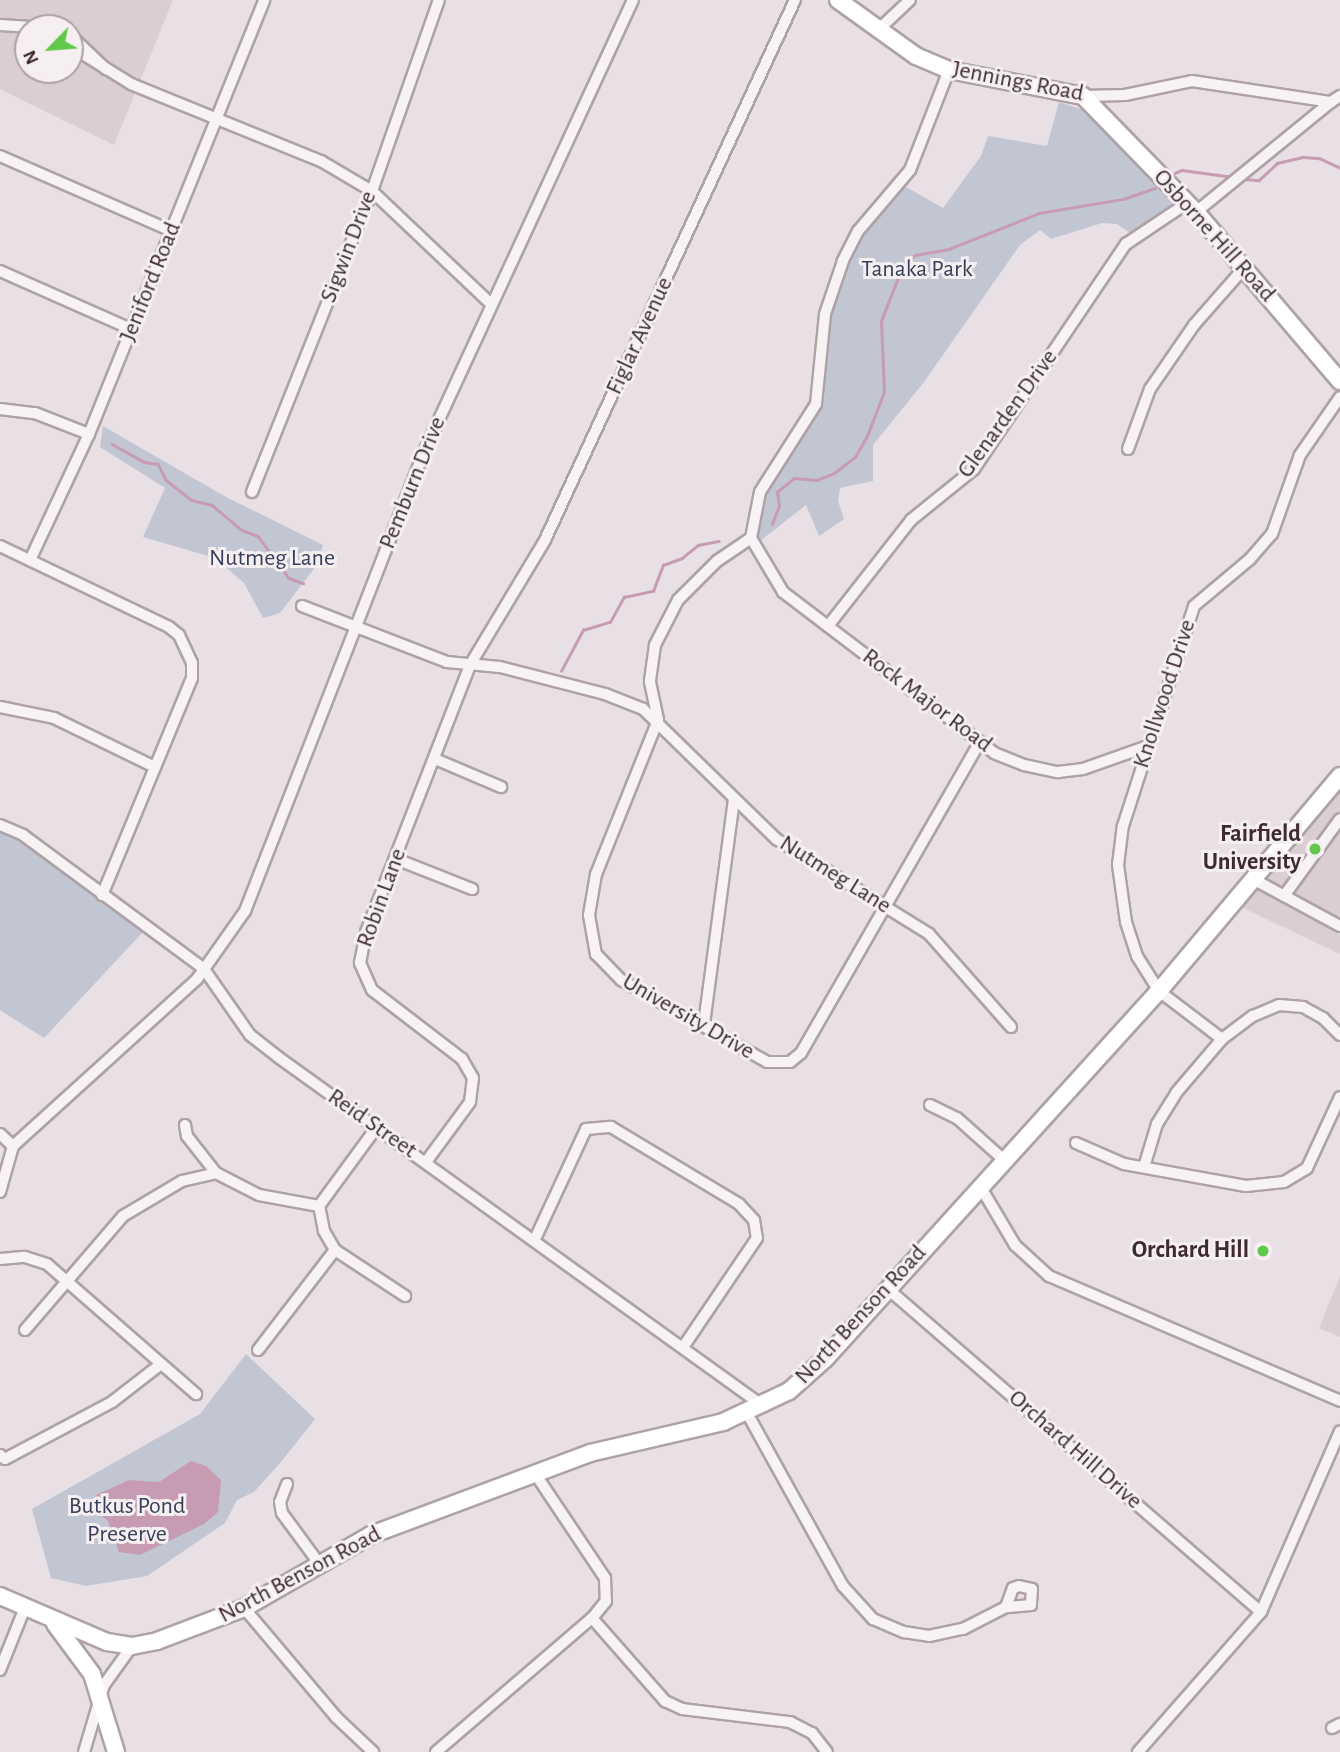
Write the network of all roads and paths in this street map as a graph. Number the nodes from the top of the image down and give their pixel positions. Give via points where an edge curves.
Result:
1 (264, 0) edge
2 (439, 0) edge
3 (633, 0) edge
4 (795, 0) edge
5 (838, 0) edge
6 (910, 0) edge
7 (877, 31) junction
8 (84, 48) edge
9 (84, 55) edge
10 (106, 69) junction
11 (950, 70) junction
12 (1083, 96) junction
13 (1336, 99) edge
14 (216, 120) junction
15 (0, 156) edge
16 (372, 191) junction
17 (1192, 207) junction
18 (172, 231) junction
19 (1245, 267) junction
20 (0, 271) edge
21 (491, 304) junction
22 (133, 330) junction
23 (1340, 381) edge
24 (1340, 397) edge
25 (0, 410) edge
26 (89, 434) junction
27 (1128, 449) dead end
28 (252, 492) dead end
29 (751, 538) junction
30 (0, 546) edge
31 (30, 560) junction
32 (302, 606) dead end
33 (828, 625) junction
34 (355, 629) junction
35 (470, 665) junction
36 (0, 706) edge
37 (658, 720) junction
38 (980, 742) junction
39 (1146, 747) junction
40 (435, 759) junction
41 (155, 767) junction
42 (1340, 776) edge
43 (502, 787) dead end
44 (734, 799) junction
45 (1340, 819) edge
46 (0, 825) edge
47 (396, 859) junction
48 (1253, 879) junction
49 (472, 889) dead end
50 (102, 895) junction
51 (1284, 896) junction
52 (882, 905) junction
53 (1340, 926) edge
54 (204, 969) junction
55 (1159, 990) junction
56 (704, 1024) junction
57 (1012, 1027) dead end
58 (1340, 1035) edge
59 (1222, 1039) junction
60 (1340, 1097) edge
61 (930, 1105) dead end
62 (185, 1125) dead end
63 (376, 1128) junction
64 (0, 1134) edge
65 (1076, 1143) dead end
66 (13, 1146) junction
67 (1004, 1160) junction
68 (426, 1162) junction
69 (1144, 1167) junction
70 (216, 1173) junction
71 (980, 1186) junction
72 (0, 1192) edge
73 (319, 1206) junction
74 (535, 1239) junction
75 (335, 1250) junction
76 (0, 1259) edge
77 (67, 1280) junction
78 (888, 1289) junction
79 (405, 1296) dead end
80 (25, 1329) dead end
81 (684, 1346) junction
82 (258, 1350) dead end
83 (161, 1364) junction
84 (196, 1394) dead end
85 (1340, 1401) edge
86 (763, 1406) junction
87 (747, 1413) junction
88 (1340, 1431) edge
89 (0, 1455) edge
90 (534, 1472) junction
91 (287, 1484) dead end
92 (318, 1562) junction
93 (0, 1596) edge
94 (26, 1605) junction
95 (1006, 1607) dead end
96 (244, 1608) junction
97 (43, 1612) junction
98 (1261, 1612) junction
99 (592, 1618) junction
100 (132, 1646) junction
101 (0, 1670) edge
102 (100, 1701) junction
103 (84, 1752) edge
104 (116, 1752) edge
105 (373, 1752) edge
106 (436, 1752) edge
107 (827, 1752) edge
108 (1138, 1752) edge

1 - 14 street, Jeniford Road
2 - 16 street, Sigwin Drive
3 - 21 street, Pemburn Drive
4 - 35 street, Figlar Avenue via 545,540
5 - 7 main road, Jennings Road
6 - 7 street
7 - 11 main road, Jennings Road
8 - 10 street
9 - 10 street
10 - 14 street
11 - 12 main road, Jennings Road
11 - 29 street via 910,170 858,231 843,261 825,314 816,404 760,492
12 - 13 street, Jennings Road via 1125,95 1192,81
12 - 17 main road, Osborne Hill Road
13 - 17 street, Glenarden Drive
14 - 16 street via 321,160
14 - 18 street, Jeniford Road
15 - 18 street
16 - 21 street
16 - 28 street, Sigwin Drive
17 - 19 main road, Osborne Hill Road
17 - 33 street, Glenarden Drive via 1126,244 974,469 911,520
18 - 22 street, Jeniford Road
19 - 23 main road, Osborne Hill Road
19 - 27 street via 1194,325 1150,389
20 - 22 street
21 - 34 street, Pemburn Drive via 424,454
22 - 26 street, Jeniford Road
24 - 39 street, Knollwood Drive via 1300,455 1272,534 1194,606
25 - 26 street via 35,413
26 - 31 street, Jeniford Road
29 - 33 street, Rock Major Road via 783,592
29 - 37 street via 718,561 678,600 664,624 650,671
30 - 31 street
31 - 41 street via 169,627 187,648 192,678
32 - 34 street, Nutmeg Lane
33 - 38 street, Rock Major Road
34 - 35 street, Nutmeg Lane via 447,662
34 - 54 street, Pemburn Drive via 252,897
35 - 37 street, Nutmeg Lane via 500,667 605,694
35 - 40 street, Robin Lane
36 - 41 street via 54,718
37 - 44 street, Nutmeg Lane
37 - 56 street, University Drive via 596,874 589,915 592,942 613,974
38 - 39 street, Rock Major Road via 1016,762 1058,772 1083,769
38 - 52 street
39 - 55 street, Knollwood Drive via 1123,826 1118,864 1131,940
40 - 43 street
40 - 47 street, Robin Lane
41 - 50 street
42 - 48 main road, North Benson Road
44 - 52 street, Nutmeg Lane via 795,853
44 - 56 street
45 - 51 street
46 - 50 street, Reid Street via 23,835
47 - 49 street
47 - 68 street, Robin Lane via 366,932 362,970 379,998 466,1063 474,1086 470,1102
48 - 51 street
48 - 55 main road, North Benson Road
50 - 54 street, Reid Street
51 - 53 street
52 - 56 street, University Drive via 800,1053 784,1064 767,1062
52 - 57 street, Nutmeg Lane via 929,934
54 - 63 street, Reid Street via 250,1035
54 - 66 street, Pemburn Drive
55 - 59 street
55 - 67 main road, North Benson Road
58 - 59 street via 1303,1007 1279,1005 1253,1016
59 - 69 street via 1176,1093 1157,1124
60 - 69 street via 1307,1168 1284,1182 1246,1186
61 - 67 street via 957,1118
62 - 70 street via 187,1136
63 - 68 street, Reid Street
63 - 73 street
64 - 66 street
65 - 69 street via 1124,1164
66 - 72 street
67 - 71 main road, North Benson Road
68 - 74 street, Reid Street
70 - 73 street via 259,1195
70 - 77 street via 181,1181 123,1216
71 - 78 main road, North Benson Road
71 - 85 street via 1015,1245 1049,1276
73 - 75 street via 324,1231
74 - 81 street, Reid Street
74 - 81 street via 586,1129 611,1127 739,1204 754,1220 757,1238
75 - 79 street
75 - 82 street
76 - 77 street via 35,1258
77 - 80 street
77 - 83 street
78 - 86 main road, North Benson Road via 807,1377
78 - 98 street, Orchard Hill Drive
81 - 86 street, Reid Street
83 - 84 street
83 - 89 street via 112,1402 5,1459
86 - 87 main road, North Benson Road
87 - 90 main road, North Benson Road
87 - 95 street via 843,1586 873,1619 929,1636 963,1629
88 - 98 street
90 - 92 main road, North Benson Road via 371,1535
90 - 99 street via 605,1578 606,1601
91 - 92 street via 280,1502 282,1513
92 - 96 main road, North Benson Road
93 - 94 main road
94 - 97 main road
94 - 101 street
96 - 100 main road, North Benson Road via 167,1638
96 - 105 street via 336,1717
97 - 100 main road via 91,1636
97 - 102 main road via 82,1657
98 - 108 street
99 - 106 street
99 - 107 street via 665,1701 682,1709 790,1722 812,1733
100 - 102 street via 109,1676
102 - 103 street
102 - 104 main road

